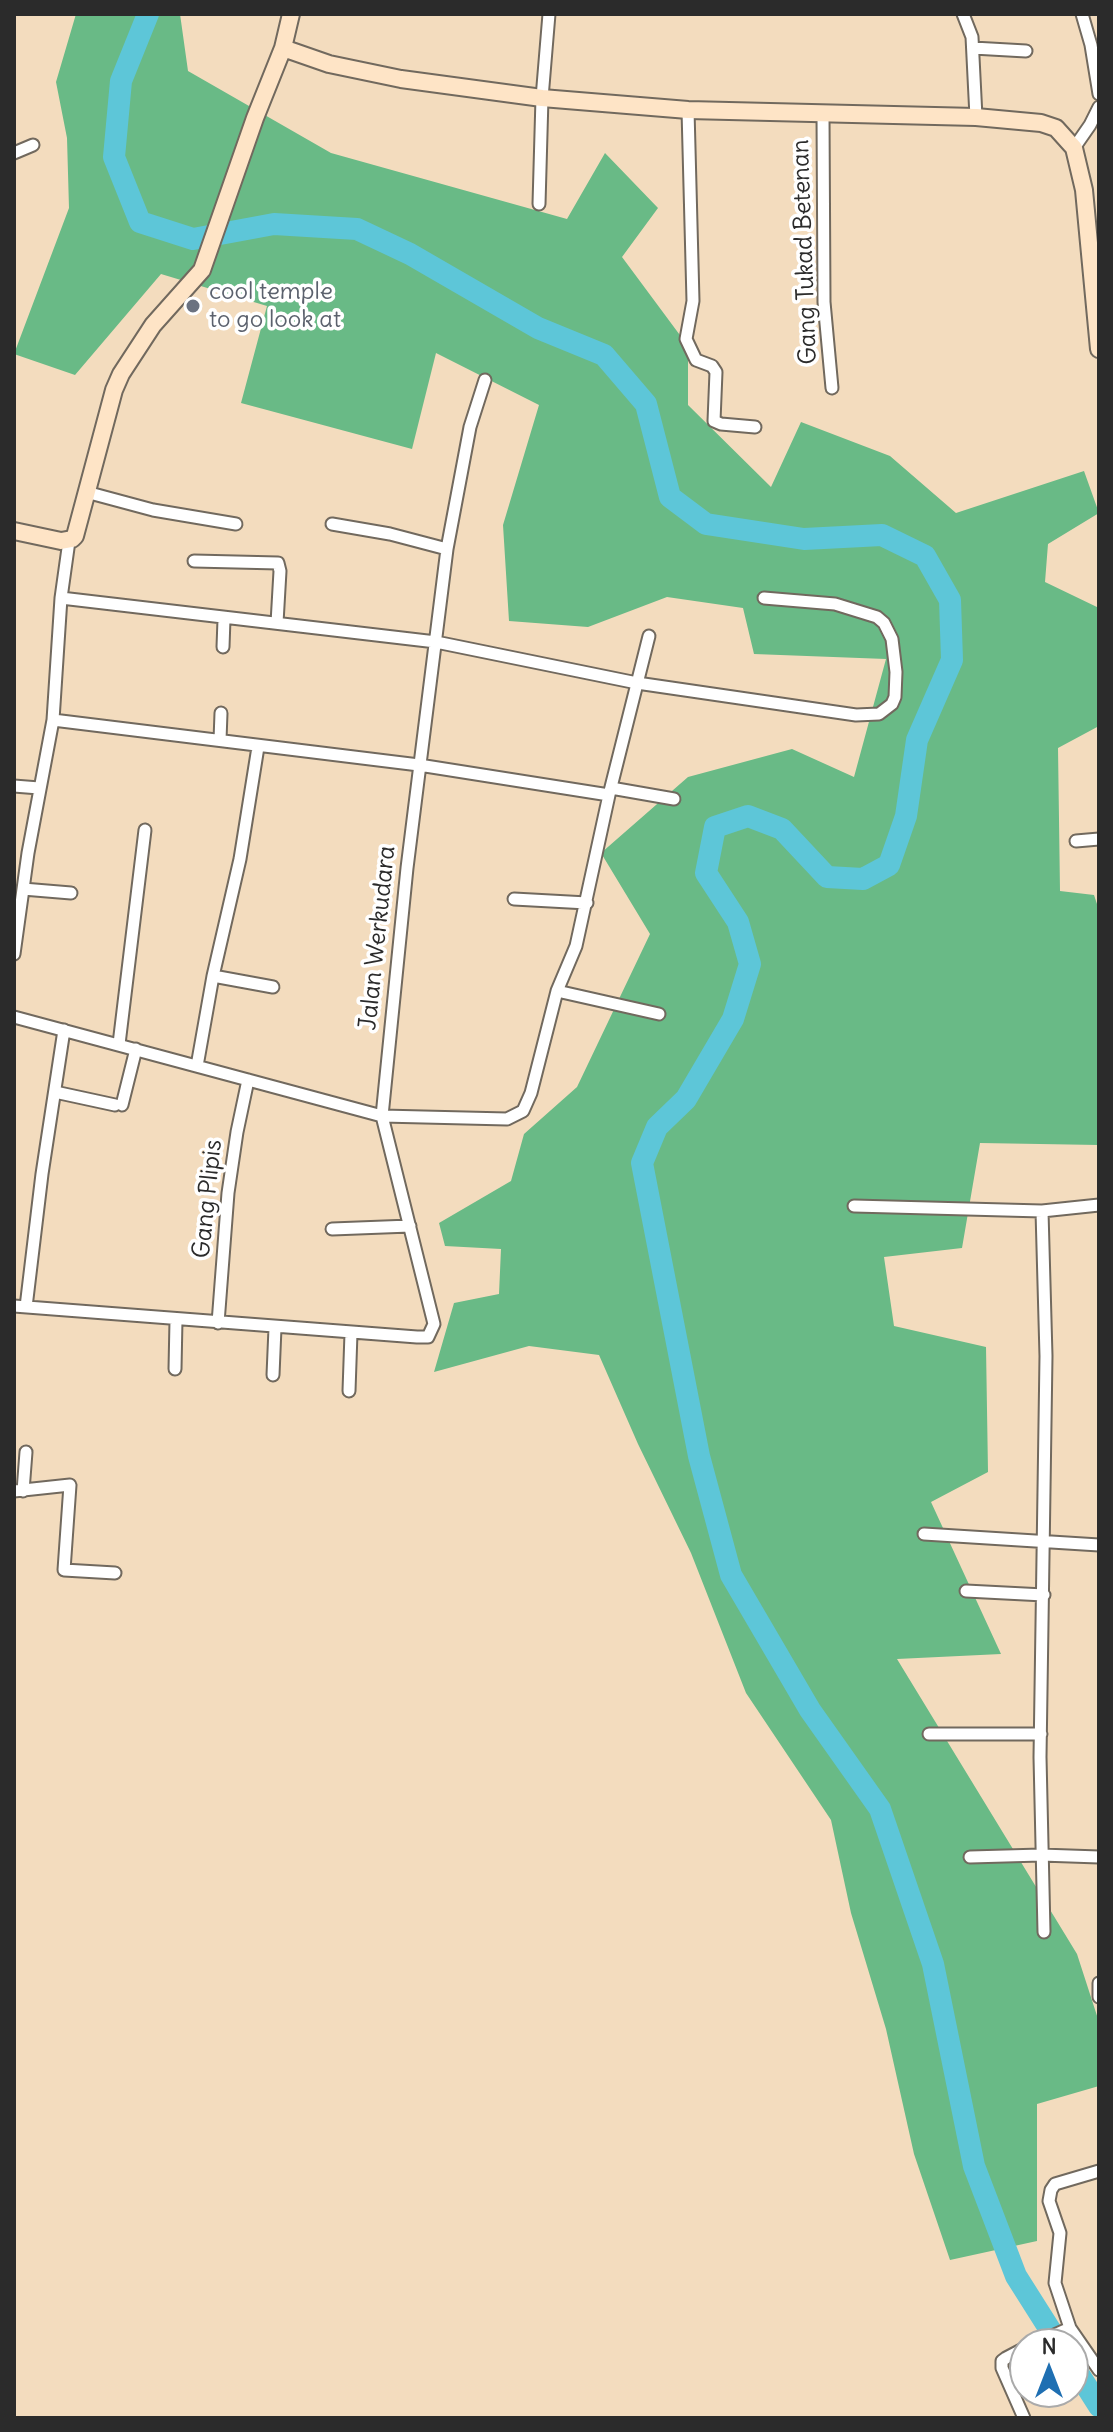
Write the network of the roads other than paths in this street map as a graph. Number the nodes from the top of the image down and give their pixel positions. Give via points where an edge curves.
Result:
1 (291, 14) edge
2 (549, 14) edge
3 (963, 14) edge
4 (1082, 14) edge
5 (283, 48) junction
6 (973, 48) junction
7 (1026, 51) dead end
8 (1099, 94) edge
9 (542, 98) junction
10 (1099, 107) edge
11 (688, 110) junction
12 (823, 114) junction
13 (976, 117) junction
14 (1069, 142) junction
15 (33, 145) dead end
16 (14, 153) edge
17 (539, 204) dead end
18 (1099, 349) edge
19 (485, 380) dead end
20 (832, 388) dead end
21 (755, 427) dead end
22 (86, 492) junction
23 (236, 524) dead end
24 (332, 524) dead end
25 (14, 531) edge
26 (69, 541) junction
27 (447, 549) junction
28 (194, 561) dead end
29 (61, 598) junction
30 (764, 598) dead end
31 (224, 619) junction
32 (277, 623) junction
33 (649, 636) dead end
34 (436, 642) junction
35 (223, 647) dead end
36 (637, 683) junction
37 (221, 713) dead end
38 (53, 720) junction
39 (220, 740) junction
40 (258, 747) junction
41 (419, 765) junction
42 (14, 786) edge
43 (39, 788) junction
44 (610, 792) junction
45 (674, 799) dead end
46 (145, 830) dead end
47 (1099, 839) edge
48 (1076, 841) dead end
49 (23, 889) junction
50 (71, 893) dead end
51 (514, 899) dead end
52 (587, 903) junction
53 (14, 954) edge
54 (213, 976) junction
55 (273, 987) dead end
56 (557, 991) junction
57 (659, 1014) dead end
58 (14, 1017) edge
59 (64, 1030) junction
60 (119, 1044) junction
61 (136, 1049) junction
62 (197, 1066) junction
63 (248, 1080) junction
64 (55, 1092) junction
65 (382, 1116) junction
66 (1099, 1205) edge
67 (854, 1206) dead end
68 (1042, 1211) junction
69 (410, 1226) junction
70 (332, 1229) dead end
71 (20, 1306) edge
72 (176, 1320) junction
73 (218, 1323) junction
74 (275, 1328) junction
75 (351, 1333) junction
76 (175, 1369) dead end
77 (273, 1375) dead end
78 (349, 1391) dead end
79 (26, 1452) dead end
80 (18, 1491) edge
81 (924, 1534) dead end
82 (1045, 1542) junction
83 (1099, 1545) edge
84 (115, 1573) dead end
85 (966, 1591) dead end
86 (1044, 1595) junction
87 (929, 1734) dead end
88 (1041, 1734) junction
89 (1041, 1855) junction
90 (970, 1857) dead end
91 (1099, 1857) edge
92 (1044, 1932) dead end
93 (1099, 1983) edge
94 (1099, 1997) edge
95 (1099, 2171) edge
96 (1068, 2328) edge
97 (1009, 2356) edge
98 (1009, 2384) edge

1 - 5 main road
2 - 9 street
3 - 6 street
4 - 8 street
5 - 9 main road via 401,79
5 - 22 main road via 210,254 121,374
6 - 7 street
6 - 13 street
9 - 11 main road
9 - 17 street
10 - 14 street via 1090,125
11 - 12 main road
11 - 21 street via 693,301 686,339 696,360 716,372 714,421
12 - 13 main road
12 - 20 street, Gang Tukad Betenan via 824,302
13 - 14 main road via 1041,123 1056,128
14 - 18 main road via 1084,190
15 - 16 street
19 - 27 street, Jalan Werkudara via 470,427
22 - 23 street
22 - 26 main road via 75,536
24 - 27 street
25 - 26 main road
26 - 29 street
27 - 34 street, Jalan Werkudara
28 - 32 street via 278,563
29 - 31 street
29 - 38 street
30 - 36 street via 835,604 877,617 892,639 892,704 879,714 856,715
31 - 32 street
31 - 35 street
32 - 34 street
33 - 36 street
34 - 36 street
34 - 41 street, Jalan Werkudara
36 - 44 street
37 - 39 street
38 - 39 street
38 - 43 street
39 - 40 street
40 - 41 street
40 - 54 street
41 - 44 street
41 - 65 street, Jalan Werkudara
42 - 43 street
43 - 49 street
44 - 45 street
44 - 52 street
46 - 60 street
47 - 48 street
49 - 50 street
49 - 53 street
51 - 52 street
52 - 56 street
54 - 55 street
54 - 62 street
56 - 57 street
56 - 65 street via 523,1111 507,1119
58 - 59 street
59 - 60 street
59 - 64 street
60 - 61 street
61 - 62 street
61 - 64 street via 119,1105
62 - 63 street
63 - 65 street
63 - 73 street, Gang Plipis via 228,1193
64 - 71 street
65 - 69 street
66 - 68 street
67 - 68 street
68 - 82 street
69 - 70 street
69 - 75 street via 434,1324 431,1333
71 - 72 street
72 - 73 street
72 - 76 street
73 - 74 street
74 - 75 street
74 - 77 street
75 - 78 street
79 - 80 street
80 - 84 street via 70,1485 64,1570
81 - 82 street
82 - 83 street
82 - 86 street
85 - 86 street
86 - 88 street
87 - 88 street
88 - 89 street
89 - 90 street
89 - 91 street
89 - 92 street
93 - 94 street
95 - 96 street via 1051,2190 1049,2201 1060,2233 1055,2283
97 - 98 street via 1002,2361

